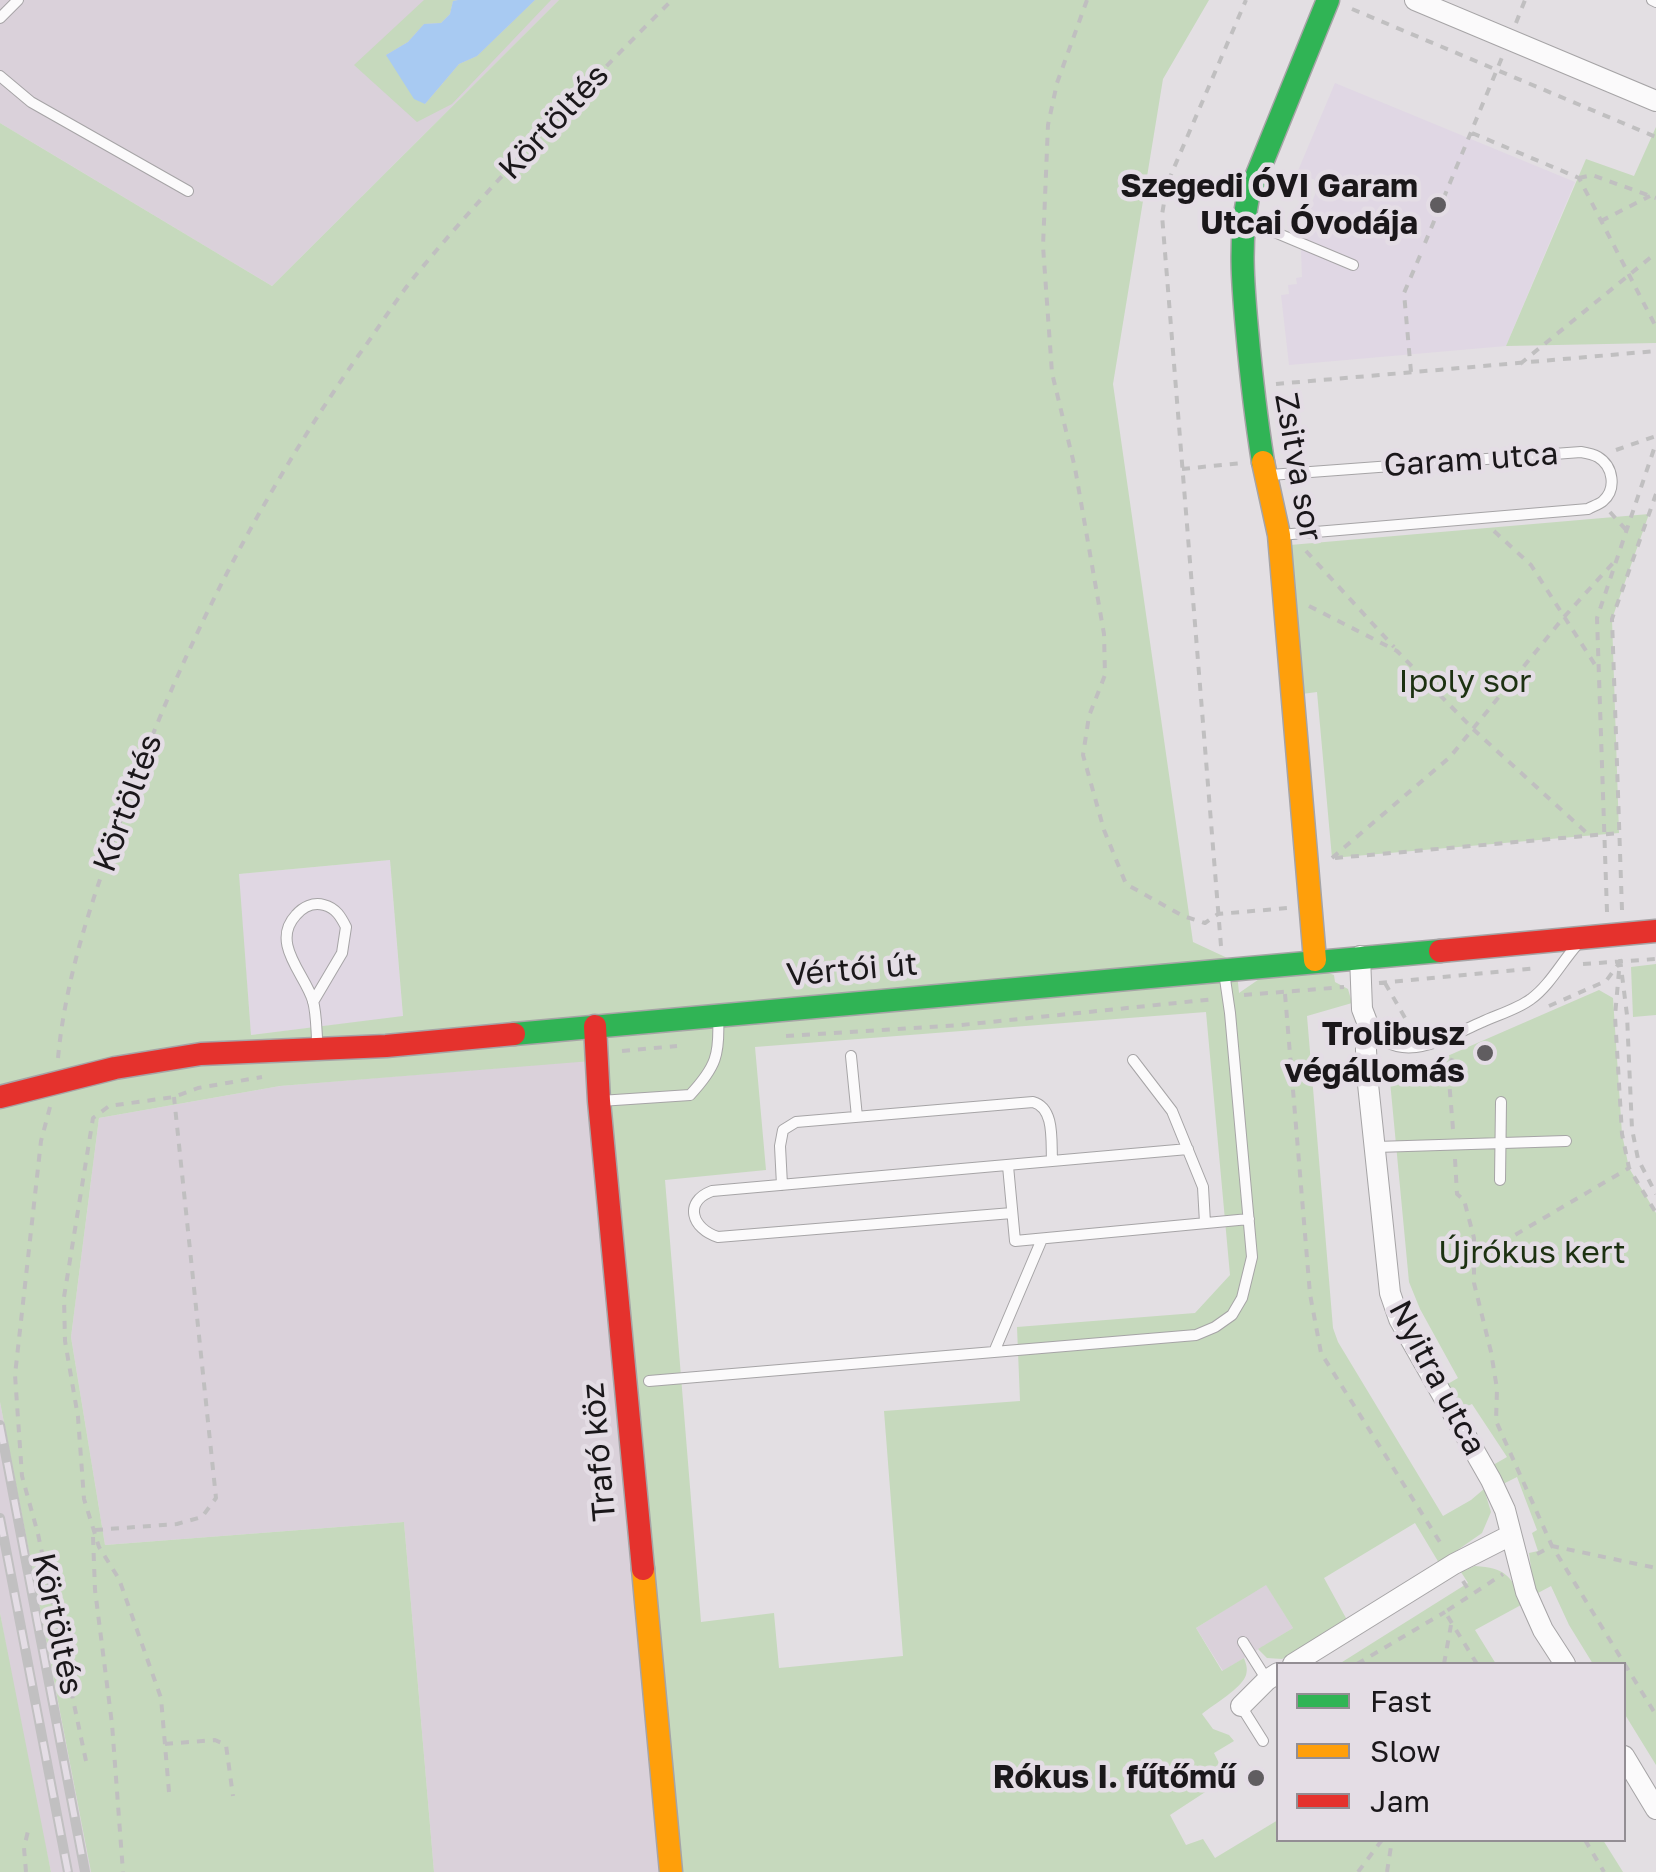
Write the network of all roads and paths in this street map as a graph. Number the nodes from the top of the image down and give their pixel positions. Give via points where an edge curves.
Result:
1 (18, 0) edge
2 (672, 0) edge
3 (1087, 0) edge
4 (1246, 0) edge
5 (1415, 0) edge
6 (1525, 0) edge
7 (1337, 4) edge
8 (0, 18) edge
9 (1509, 39) junction
10 (1497, 70) junction
11 (0, 76) edge
12 (1656, 101) edge
13 (1472, 133) junction
14 (1656, 137) edge
15 (1578, 178) junction
16 (188, 191) dead end
17 (1653, 197) edge
18 (1242, 219) junction
19 (1602, 221) junction
20 (1425, 243) dead end
21 (1422, 251) dead end
22 (1656, 253) edge
23 (1353, 265) dead end
24 (1629, 275) junction
25 (1656, 328) edge
26 (1656, 351) edge
27 (1520, 364) junction
28 (1411, 374) junction
29 (1251, 385) junction
30 (1656, 436) edge
31 (1656, 444) edge
32 (1598, 457) junction
33 (1263, 468) junction
34 (1182, 469) junction
35 (1656, 494) edge
36 (1602, 502) junction
37 (1480, 518) junction
38 (1626, 531) junction
39 (1284, 535) junction
40 (1617, 560) junction
41 (1284, 594) junction
42 (1564, 617) junction
43 (1397, 650) junction
44 (1599, 671) junction
45 (1473, 729) junction
46 (1619, 833) junction
47 (1605, 834) junction
48 (1590, 835) junction
49 (1310, 906) junction
50 (1218, 914) junction
51 (1656, 930) edge
52 (1618, 934) junction
53 (1582, 939) junction
54 (1360, 956) junction
55 (1656, 959) edge
56 (1314, 960) junction
57 (1620, 962) junction
58 (1559, 966) junction
59 (1223, 968) junction
60 (1385, 982) junction
61 (1360, 986) junction
62 (1285, 992) junction
63 (1228, 998) junction
64 (314, 1002) junction
65 (1534, 1012) dead end
66 (718, 1015) junction
67 (1367, 1022) junction
68 (594, 1026) junction
69 (775, 1036) dead end
70 (682, 1045) dead end
71 (1422, 1047) junction
72 (318, 1050) junction
73 (282, 1051) junction
74 (1441, 1052) dead end
75 (596, 1053) junction
76 (851, 1056) dead end
77 (1133, 1060) dead end
78 (1422, 1060) dead end
79 (56, 1082) junction
80 (1368, 1084) junction
81 (174, 1097) junction
82 (0, 1098) edge
83 (599, 1102) junction
84 (1501, 1102) dead end
85 (857, 1117) junction
86 (1566, 1142) dead end
87 (1500, 1143) junction
88 (1454, 1144) junction
89 (1375, 1148) junction
90 (1188, 1149) junction
91 (1052, 1161) junction
92 (1008, 1166) junction
93 (1629, 1168) junction
94 (1500, 1180) dead end
95 (782, 1185) junction
96 (1656, 1194) edge
97 (1656, 1212) edge
98 (1012, 1213) junction
99 (1249, 1219) junction
100 (1204, 1223) junction
101 (1042, 1239) junction
102 (1474, 1258) junction
103 (994, 1352) junction
104 (649, 1381) dead end
105 (92, 1530) junction
106 (1512, 1535) junction
107 (1552, 1546) junction
108 (1454, 1564) junction
109 (1519, 1564) junction
110 (1656, 1568) edge
111 (1471, 1594) junction
112 (1445, 1612) junction
113 (1451, 1622) junction
114 (1243, 1642) dead end
115 (1296, 1662) edge
116 (1361, 1662) edge
117 (1444, 1662) edge
118 (1476, 1662) edge
119 (1565, 1662) edge
120 (1623, 1662) edge
121 (1626, 1666) edge
122 (1273, 1677) edge
123 (1240, 1706) joint
124 (1656, 1715) edge
125 (1264, 1741) dead end
126 (165, 1744) junction
127 (1626, 1759) edge
128 (86, 1761) dead end
129 (170, 1792) dead end
130 (233, 1796) dead end
131 (1656, 1808) edge
132 (28, 1832) dead end
133 (1380, 1842) edge
134 (1392, 1842) edge
135 (1585, 1842) edge
136 (26, 1872) edge
137 (122, 1872) edge
138 (671, 1872) edge
139 (1358, 1872) edge
140 (1387, 1872) edge
141 (1604, 1872) edge

1 - 8 lane
2 - 79 path, Körtöltés via 417,273 320,412 241,544 180,668 92,899 70,975
3 - 50 path via 1048,125 1042,246 1052,373 1104,634 1105,675 1083,754 1126,884 1204,923
4 - 34 path via 1166,184 1162,215
5 - 9 street
6 - 9 path
7 - 10 path
7 - 18 street, Zsitva sor
9 - 10 path
9 - 12 street
10 - 13 path
10 - 14 path
11 - 16 lane via 31,102
13 - 15 path
13 - 20 path
15 - 17 path via 1592,175
15 - 19 path
17 - 19 path
18 - 23 lane
18 - 29 street, Zsitva sor
19 - 24 path
21 - 28 path via 1404,294
22 - 24 path
24 - 25 path
24 - 27 path
26 - 27 path
27 - 28 path
28 - 29 path
29 - 33 street, Zsitva sor
30 - 32 path
31 - 38 path
32 - 33 lane, Garam utca via 1581,452
32 - 36 lane, Garam utca via 1612,478
33 - 34 path
33 - 39 street, Zsitva sor
34 - 50 path
35 - 46 path via 1612,619
36 - 37 lane, Garam utca via 1588,509
36 - 38 path
37 - 39 lane, Garam utca
37 - 42 path via 1531,565
38 - 40 path
39 - 41 street, Zsitva sor
39 - 43 path
40 - 42 path
40 - 44 path via 1597,618
41 - 43 path
41 - 49 street, Zsitva sor
42 - 44 path
42 - 45 path
43 - 45 path
44 - 47 path
45 - 48 path
45 - 48 path via 1450,757 1330,858
46 - 47 path
46 - 52 path
47 - 48 path
47 - 52 path via 1608,914
49 - 50 path
49 - 56 street, Zsitva sor
50 - 59 path
51 - 52 street, Vértói út
52 - 53 street, Vértói út
52 - 57 path
53 - 54 street, Vértói út
53 - 58 lane
54 - 56 street, Vértói út
54 - 61 street, Nyitra utca
55 - 57 path
56 - 59 street, Vértói út
57 - 58 path
57 - 65 path via 1606,980
57 - 93 path via 1615,1016
57 - 96 path via 1632,1129
58 - 60 path
58 - 71 lane via 1531,1000
59 - 63 lane
59 - 66 street, Vértói út
60 - 61 path
60 - 71 path
61 - 62 path
61 - 67 street, Nyitra utca
62 - 63 path
62 - 108 path via 1320,1353
63 - 69 path
63 - 99 lane
64 - 64 lane via 286,938 300,911 317,904 334,910 346,926 342,953
64 - 72 lane
66 - 68 street, Vértói út
66 - 83 lane via 712,1071 690,1095
67 - 71 lane via 1386,1042
67 - 80 street, Nyitra utca
68 - 72 street, Vértói út
68 - 75 street, Trafó köz
70 - 75 path
72 - 73 street, Vértói út
73 - 79 street, Vértói út via 155,1060
73 - 81 path via 274,1075
74 - 88 path via 1459,1044 1448,1068
75 - 83 street, Trafó köz
76 - 85 lane
77 - 90 lane via 1172,1111
78 - 80 path
79 - 82 street, Vértói út
79 - 128 path, Körtöltés via 40,1141 15,1376 22,1476
80 - 89 street, Nyitra utca
81 - 105 path via 109,1106 93,1118 89,1134 64,1297
81 - 105 path via 216,1498 202,1517 177,1524
83 - 138 street, Trafó köz
84 - 87 lane
85 - 91 lane via 1033,1102 1049,1120
85 - 95 lane via 796,1122 783,1130
86 - 87 lane
87 - 88 lane
87 - 94 lane
88 - 89 lane
88 - 102 path via 1457,1194 1464,1200
89 - 106 street, Nyitra utca via 1390,1292 1399,1319 1491,1480
90 - 91 lane
90 - 100 lane via 1203,1187
91 - 92 lane
92 - 95 lane
92 - 98 lane
93 - 97 path
93 - 102 path
95 - 98 lane via 704,1194 696,1223 718,1237
98 - 101 lane via 1015,1240
99 - 100 lane
99 - 103 lane via 1252,1257 1242,1298 1215,1327 1196,1335
100 - 101 lane
101 - 103 lane
102 - 107 path via 1497,1389 1496,1421
103 - 104 lane
105 - 126 path via 142,1639 161,1698
105 - 137 path
106 - 108 street
106 - 109 street, Nyitra utca
107 - 109 path
107 - 110 path
107 - 120 path
108 - 111 path
108 - 115 street
109 - 111 path
109 - 119 street, Nyitra utca via 1526,1592
111 - 112 path
112 - 113 path
112 - 116 path
113 - 117 path
113 - 118 path
114 - 122 lane
121 - 124 path
122 - 123 street
123 - 125 lane
126 - 129 path
126 - 130 path via 226,1744
127 - 131 street
132 - 136 path
133 - 139 path
134 - 140 path
135 - 141 path

